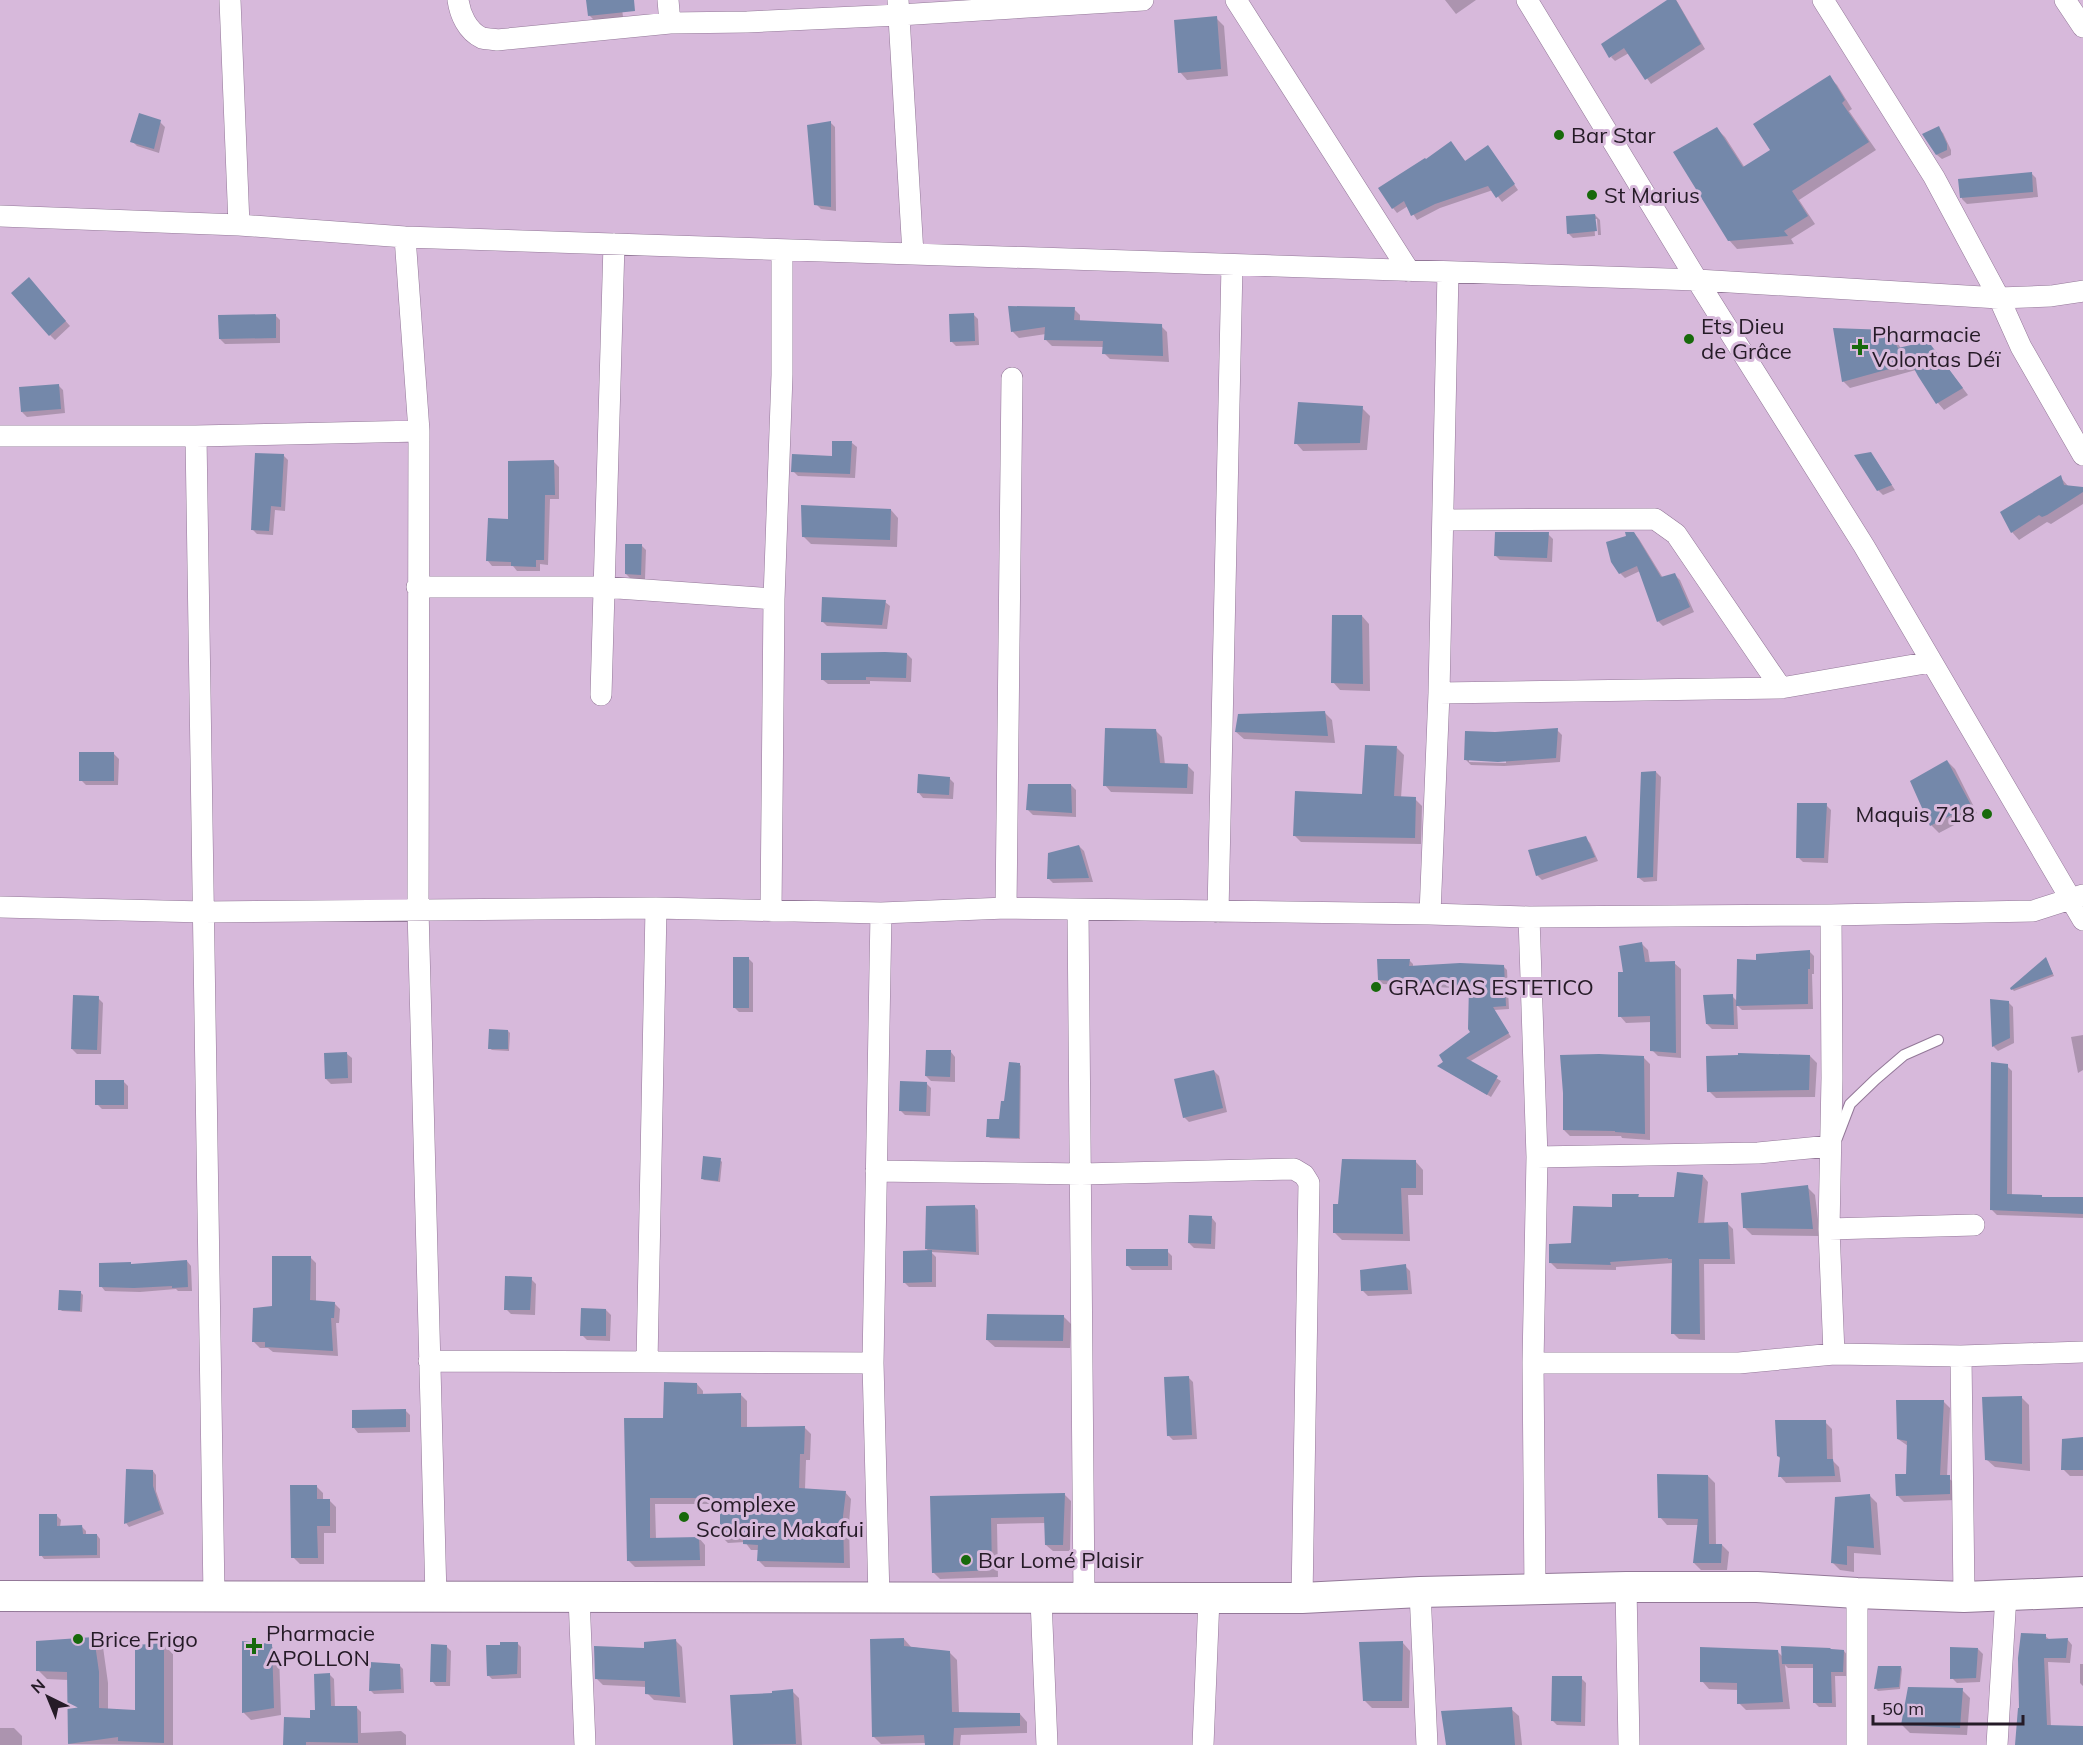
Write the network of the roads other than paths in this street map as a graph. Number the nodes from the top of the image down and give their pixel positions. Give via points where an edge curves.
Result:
1 (230, 0) edge
2 (458, 0) edge
3 (668, 0) edge
4 (1143, 0) edge
5 (1236, 0) edge
6 (1527, 0) edge
7 (1823, 0) edge
8 (2065, 0) edge
9 (899, 8) edge
10 (670, 23) junction
11 (2083, 27) edge
12 (0, 216) edge
13 (239, 225) junction
14 (405, 237) junction
15 (614, 244) junction
16 (782, 250) junction
17 (913, 254) junction
18 (1232, 265) junction
19 (1409, 271) junction
20 (1449, 272) junction
21 (1697, 280) junction
22 (2083, 291) edge
23 (1999, 298) junction
24 (1012, 378) dead end
25 (419, 432) junction
26 (0, 436) edge
27 (196, 436) junction
28 (2083, 454) edge
29 (1443, 520) junction
30 (417, 587) junction
31 (603, 587) junction
32 (774, 599) junction
33 (1931, 662) junction
34 (1781, 688) junction
35 (1439, 693) junction
36 (601, 694) dead end
37 (2077, 897) edge
38 (0, 907) edge
39 (656, 908) junction
40 (418, 909) junction
41 (1006, 909) junction
42 (1078, 910) junction
43 (771, 911) junction
44 (204, 912) junction
45 (1218, 912) junction
46 (880, 913) junction
47 (1430, 914) junction
48 (1831, 915) junction
49 (1529, 917) junction
50 (2083, 921) edge
51 (1938, 1040) dead end
52 (1830, 1151) junction
53 (1537, 1157) junction
54 (876, 1171) junction
55 (1081, 1174) junction
56 (1974, 1225) dead end
57 (1829, 1228) junction
58 (2083, 1352) edge
59 (1834, 1354) junction
60 (1961, 1356) junction
61 (429, 1361) junction
62 (647, 1362) junction
63 (873, 1363) junction
64 (1533, 1363) junction
65 (1626, 1587) junction
66 (1535, 1591) junction
67 (1420, 1592) junction
68 (2083, 1592) edge
69 (1857, 1593) junction
70 (2006, 1595) junction
71 (0, 1596) edge
72 (214, 1596) junction
73 (436, 1597) junction
74 (579, 1597) junction
75 (1084, 1597) junction
76 (1964, 1597) junction
77 (879, 1598) junction
78 (1209, 1598) junction
79 (1302, 1598) junction
80 (1041, 1599) junction
81 (585, 1745) edge
82 (1047, 1745) edge
83 (1203, 1745) edge
84 (1427, 1745) edge
85 (1629, 1745) edge
86 (1857, 1745) edge
87 (1997, 1745) edge

1 - 13 street
2 - 10 street via 460,14 471,29 482,38 497,40
3 - 10 street
4 - 9 street
5 - 19 street
6 - 21 street
7 - 23 street via 1934,177
8 - 11 street
9 - 10 street via 747,22
9 - 17 street
12 - 13 street
13 - 14 street
14 - 15 street
14 - 25 street
15 - 16 street
15 - 31 street
16 - 17 street
16 - 32 street
17 - 18 street
18 - 19 street
18 - 45 street
19 - 20 street
20 - 21 street
20 - 29 street
21 - 23 street
21 - 33 street via 1864,546
22 - 23 street
23 - 28 street via 2021,347
24 - 41 street
25 - 27 street
25 - 30 street
26 - 27 street
27 - 44 street
29 - 34 street via 1655,519 1676,534
29 - 35 street
30 - 31 street
30 - 40 street
31 - 32 street
31 - 36 street
32 - 43 street
33 - 34 street
33 - 37 street
34 - 35 street
35 - 47 street
37 - 48 street via 2033,911
37 - 50 street
38 - 44 street
39 - 40 street
39 - 43 street
39 - 62 street
40 - 44 street
40 - 61 street
41 - 42 street
41 - 46 street
42 - 45 street
42 - 55 street
43 - 46 street
44 - 72 street
45 - 47 street
46 - 54 street
47 - 49 street
48 - 49 street
48 - 52 street
49 - 53 street
51 - 52 lane via 1904,1055 1850,1104
52 - 53 street
52 - 57 street
53 - 64 street
54 - 55 street
54 - 63 street
55 - 75 street
55 - 79 street via 1294,1169 1309,1183
56 - 57 street
57 - 59 street
58 - 60 street
59 - 60 street
59 - 64 street via 1739,1363
60 - 76 street
61 - 62 street
61 - 73 street
62 - 63 street
63 - 77 street
64 - 66 street
65 - 66 street
65 - 69 street via 1757,1587
65 - 85 street
66 - 67 street
67 - 79 street
67 - 84 street
68 - 70 street
69 - 76 street
69 - 86 street
70 - 76 street
70 - 87 street
71 - 72 street
72 - 73 street
73 - 74 street
74 - 77 street
74 - 81 street
75 - 78 street
75 - 80 street
77 - 80 street
78 - 79 street
78 - 83 street
80 - 82 street

